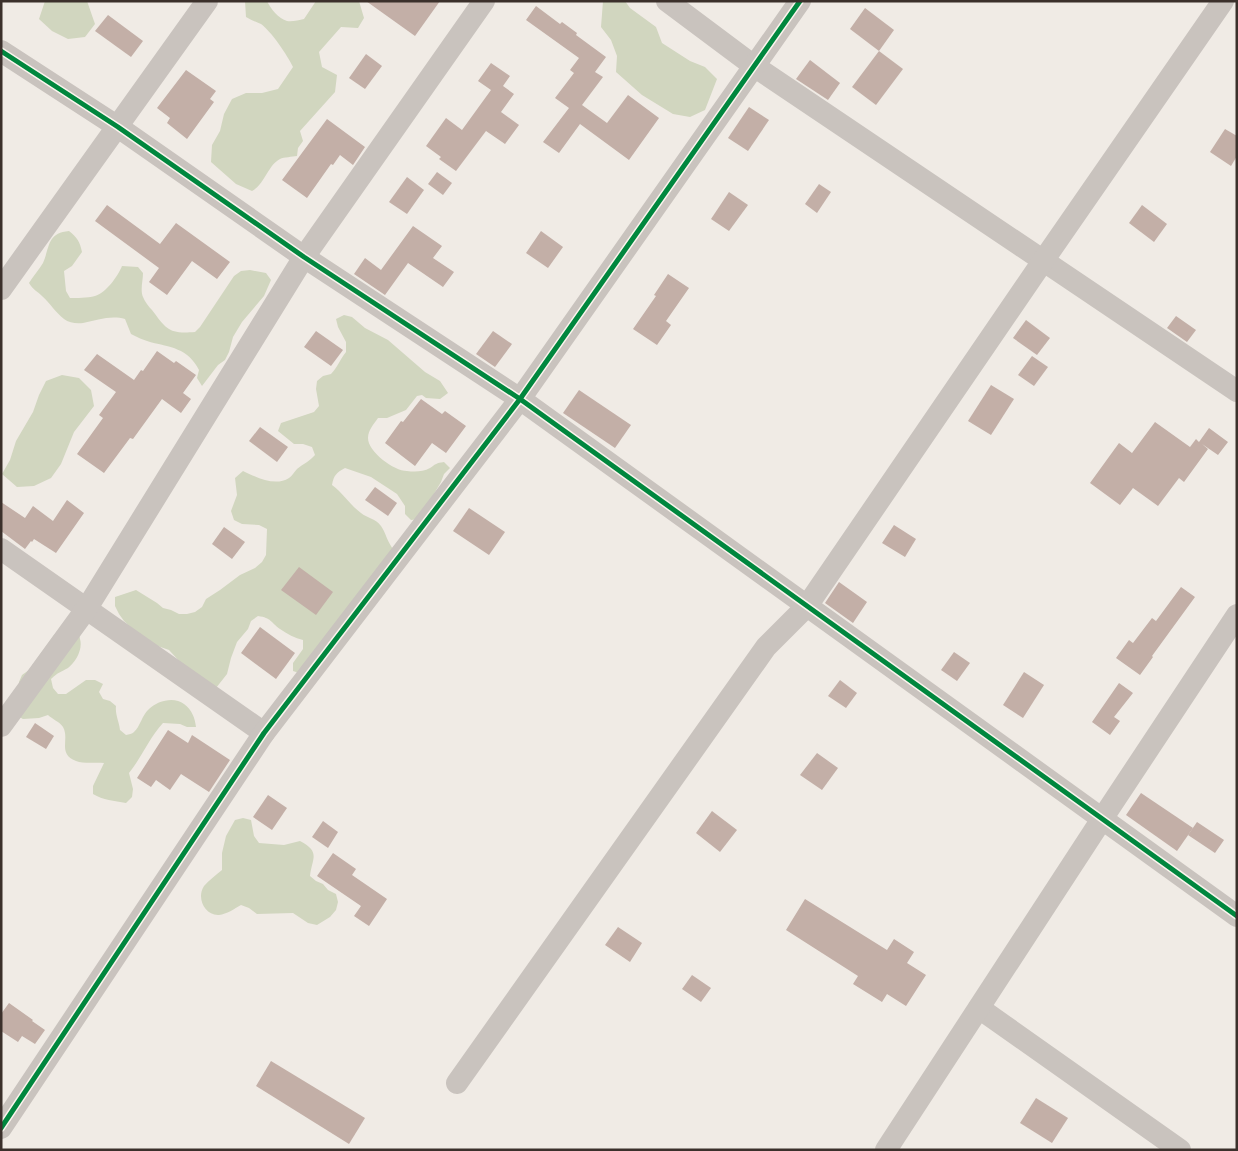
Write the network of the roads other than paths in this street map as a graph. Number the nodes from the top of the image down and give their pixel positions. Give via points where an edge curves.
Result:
1 (207, 1) edge
2 (484, 1) edge
3 (667, 1) edge
4 (800, 1) edge
5 (1223, 1) edge
6 (1, 51) edge
7 (754, 66) junction
8 (118, 127) junction
9 (304, 257) junction
10 (1043, 261) junction
11 (1, 289) edge
12 (1237, 391) edge
13 (520, 399) junction
14 (1, 549) edge
15 (807, 606) junction
16 (87, 608) junction
17 (1237, 616) edge
18 (1, 726) edge
19 (264, 733) junction
20 (1102, 819) junction
21 (1237, 916) edge
22 (979, 1008) junction
23 (458, 1083) dead end
24 (1, 1128) edge
25 (886, 1150) edge
26 (1180, 1150) edge

1 - 8 street
2 - 9 street
3 - 7 street
4 - 7 street
5 - 10 street
6 - 8 street
7 - 10 street
7 - 13 street
8 - 9 street
8 - 11 street
9 - 13 street
9 - 16 street
10 - 12 street
10 - 15 street
13 - 15 street
13 - 19 street
14 - 16 street
15 - 20 street
15 - 23 street via 766,646
16 - 18 street
16 - 19 street
17 - 20 street
19 - 24 street
20 - 21 street
20 - 22 street
22 - 25 street
22 - 26 street

